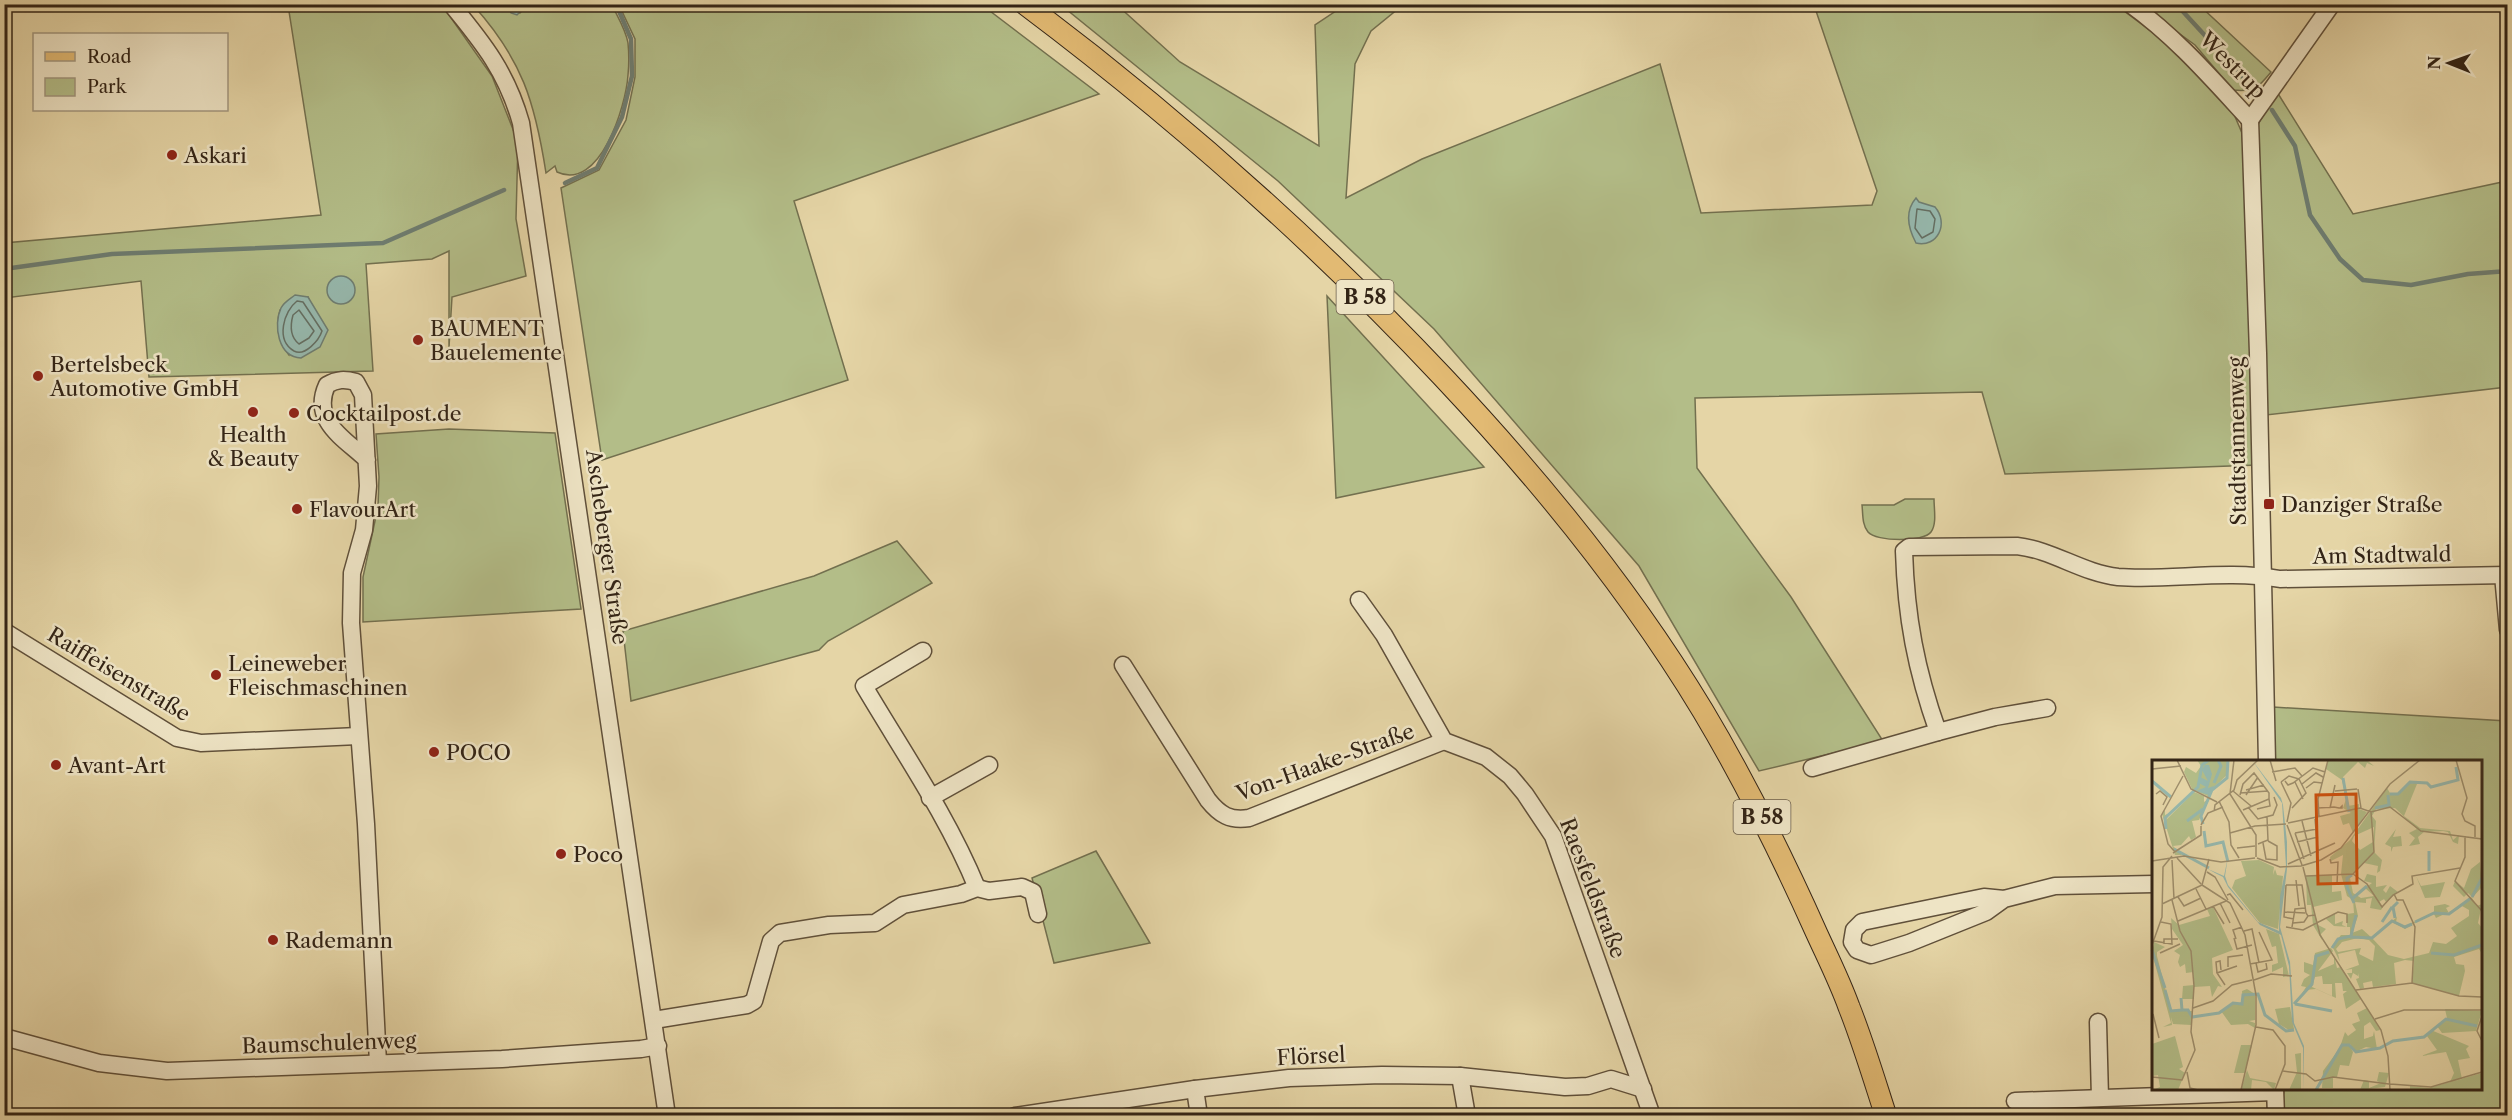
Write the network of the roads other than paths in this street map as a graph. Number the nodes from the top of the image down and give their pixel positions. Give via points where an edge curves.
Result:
1 (451, 4) edge
2 (1025, 4) edge
3 (2130, 4) edge
4 (2332, 4) edge
5 (2250, 120) junction
6 (367, 460) dead end
7 (2505, 575) edge
8 (2263, 576) junction
9 (1359, 600) dead end
10 (2508, 630) edge
11 (4, 631) edge
12 (923, 651) dead end
13 (1124, 665) dead end
14 (2047, 708) dead end
15 (1938, 732) junction
16 (358, 736) junction
17 (1444, 741) junction
18 (2267, 760) edge
19 (990, 765) dead end
20 (1812, 768) dead end
21 (930, 798) junction
22 (2152, 884) edge
23 (977, 888) junction
24 (2004, 899) junction
25 (1038, 914) dead end
26 (654, 1020) junction
27 (2098, 1022) dead end
28 (4, 1037) edge
29 (658, 1046) junction
30 (1631, 1053) junction
31 (378, 1063) junction
32 (1460, 1076) junction
33 (1611, 1079) junction
34 (1195, 1089) junction
35 (1643, 1089) junction
36 (2275, 1090) edge
37 (2100, 1098) junction
38 (2015, 1101) dead end
39 (667, 1116) edge
40 (1015, 1116) edge
41 (1198, 1116) edge
42 (1467, 1116) edge
43 (1652, 1116) edge
44 (1886, 1116) edge
45 (2276, 1116) edge

1 - 26 street, Ascheberger Straße via 493,57 514,97 521,123
2 - 44 main road, B 58 via 1155,107 1329,261 1501,438 1596,555 1701,707 1781,854 1849,1006
3 - 5 street, Westrup via 2185,49
4 - 5 street, Westrup
5 - 8 street, Stadtstannenweg
6 - 16 street via 367,509 351,591
7 - 8 street, Am Stadtwald via 2280,579
7 - 10 street, Am Stadtwald
8 - 15 street, Am Stadtwald via 2119,577 2097,573 2032,548 1909,547 1904,551 1906,596 1917,667
8 - 18 street, Stadtstannenweg
9 - 17 street via 1384,635
11 - 16 street, Raiffeisenstraße via 177,738 201,743
12 - 21 street via 864,686
13 - 17 street, Von-Haake-Straße via 1208,800 1227,818 1249,818
14 - 15 street
15 - 20 street
16 - 31 street
17 - 30 street, Raesfeldstraße via 1486,757 1509,776 1540,815 1560,854
19 - 21 street
21 - 23 street
22 - 24 street via 2055,886
23 - 25 street via 989,891 1022,887 1033,892
23 - 26 street via 903,905 875,923 780,933 771,941 754,1001
24 - 24 street via 1984,897 1862,922 1854,930 1852,942 1857,950 1871,955 1933,935 1986,912
26 - 29 street, Ascheberger Straße
27 - 37 street
28 - 31 street, Baumschulenweg via 99,1063 167,1071
29 - 31 street, Baumschulenweg via 502,1059
29 - 39 street, Ascheberger Straße
30 - 33 street
30 - 35 street, Raesfeldstraße
32 - 33 street, Flörsel via 1565,1087
32 - 34 street, Flörsel via 1289,1078
32 - 42 street
33 - 35 street
34 - 40 street, Flörsel
34 - 41 street
35 - 43 street, Raesfeldstraße
36 - 37 street
36 - 45 street
37 - 38 street

